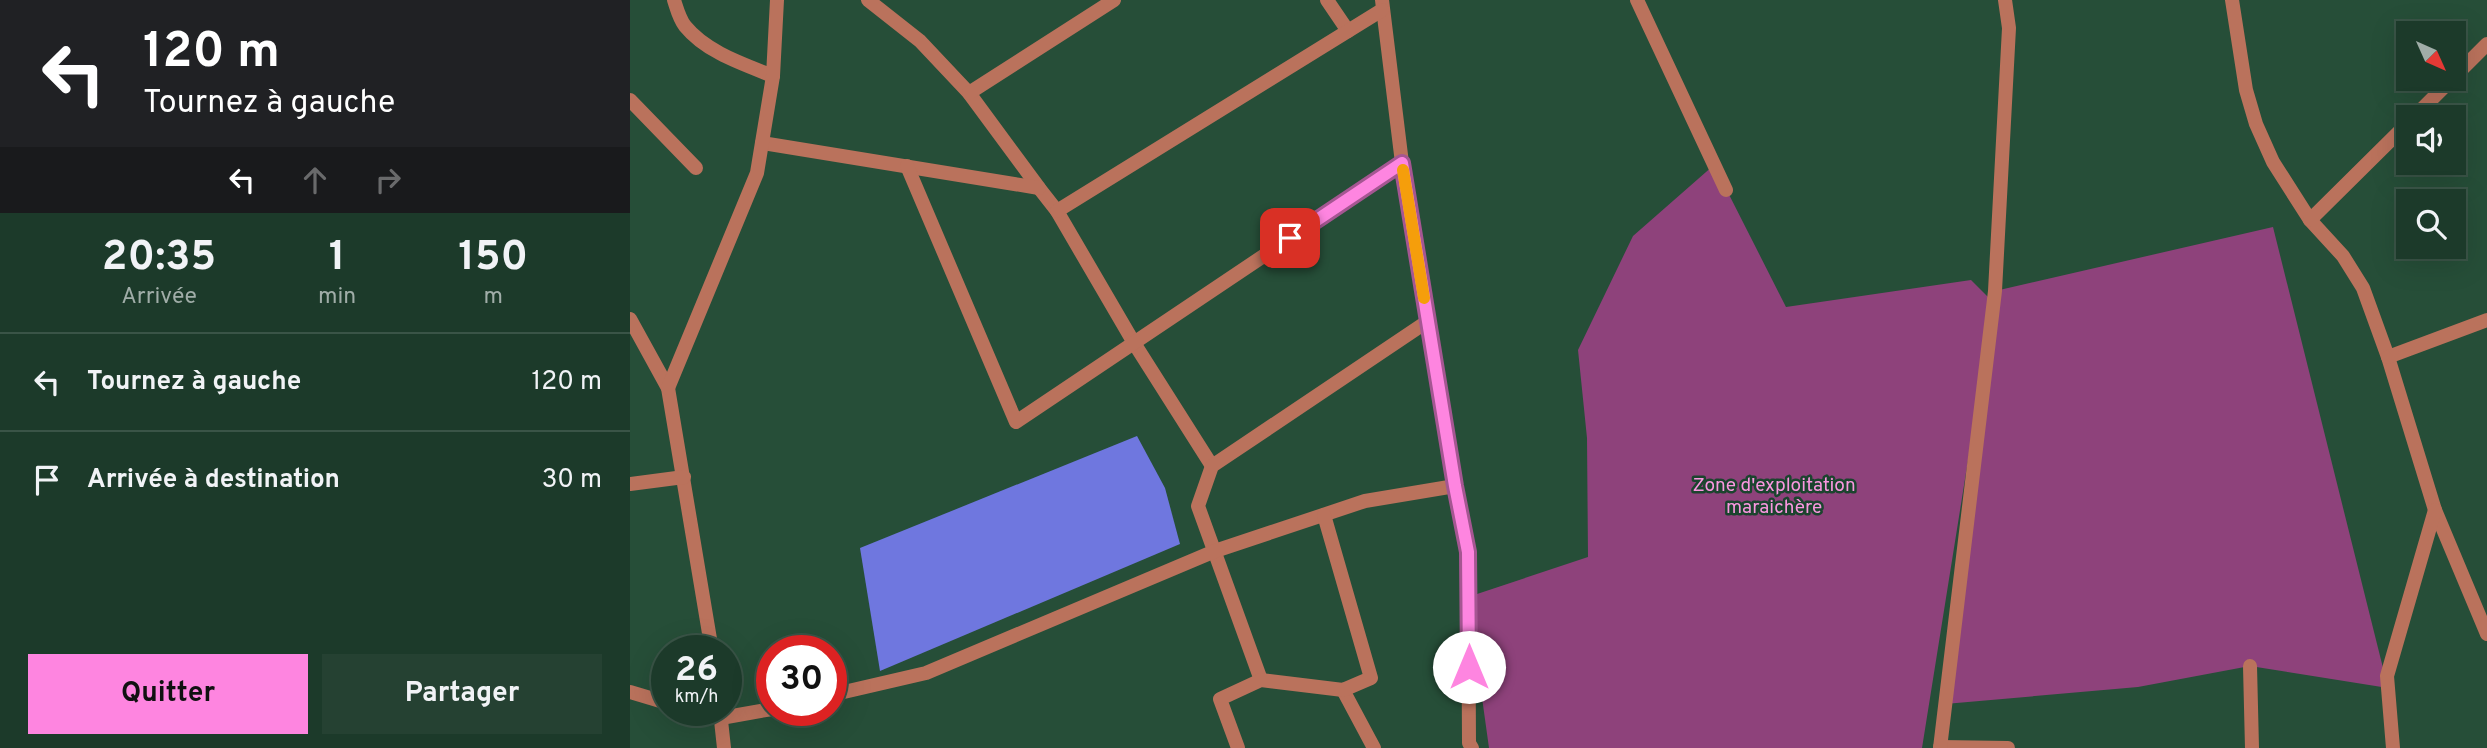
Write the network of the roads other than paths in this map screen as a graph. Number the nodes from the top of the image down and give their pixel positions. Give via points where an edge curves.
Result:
1 (674, 0) edge
2 (777, 0) edge
3 (868, 0) edge
4 (1114, 0) edge
5 (1327, 0) edge
6 (1637, 0) edge
7 (2006, 0) edge
8 (2232, 0) edge
9 (1382, 5) edge
10 (1348, 31) junction
11 (2487, 44) edge
12 (2466, 65) edge
13 (773, 76) junction
14 (2440, 91) edge
15 (969, 93) junction
16 (630, 100) edge
17 (2426, 105) edge
18 (2396, 135) edge
19 (762, 143) junction
20 (1402, 163) junction
21 (906, 166) junction
22 (696, 168) dead end
23 (1040, 187) junction
24 (1726, 190) dead end
25 (1057, 211) junction
26 (2310, 220) junction
27 (630, 319) edge
28 (2487, 320) edge
29 (1428, 321) junction
30 (1134, 343) junction
31 (2388, 357) junction
32 (668, 388) junction
33 (1212, 466) junction
34 (684, 477) junction
35 (630, 484) edge
36 (1455, 486) junction
37 (2435, 510) junction
38 (1324, 515) junction
39 (1214, 551) junction
40 (2487, 634) edge
41 (709, 635) edge
42 (2250, 666) dead end
43 (1261, 680) junction
44 (1343, 690) junction
45 (847, 691) edge
46 (630, 692) edge
47 (651, 698) edge
48 (722, 726) edge
49 (1940, 747) edge
50 (724, 748) edge
51 (1238, 748) edge
52 (1374, 748) edge
53 (1472, 748) edge
54 (2008, 748) edge
55 (2252, 748) edge
56 (2393, 748) edge

1 - 13 street via 679,16 694,34 726,57
2 - 13 street
3 - 15 street via 920,41
4 - 15 street
5 - 10 street
6 - 24 street
7 - 49 street via 2009,29 1995,291
8 - 26 street via 2256,124 2273,162
9 - 10 street
9 - 20 street
10 - 25 street
11 - 12 street
13 - 19 street
14 - 17 street
15 - 23 street
16 - 22 street
18 - 26 street
19 - 21 street
19 - 32 street via 757,173
20 - 29 street
20 - 30 street
21 - 23 street
21 - 30 street via 1016,422
23 - 25 street
25 - 30 street
26 - 31 street via 2359,280
27 - 32 street
28 - 31 street
29 - 33 street
29 - 36 street
30 - 33 street
31 - 37 street
32 - 34 street
33 - 39 street via 1198,506
34 - 35 street
34 - 41 street
36 - 38 street via 1365,501
36 - 53 street via 1468,552
37 - 40 street
37 - 56 street via 2387,676
38 - 39 street
38 - 44 street via 1371,678
39 - 43 street
39 - 45 street via 926,673
42 - 55 street
43 - 44 street
43 - 51 street via 1220,699
44 - 52 street
46 - 47 street
48 - 50 street
49 - 54 street

